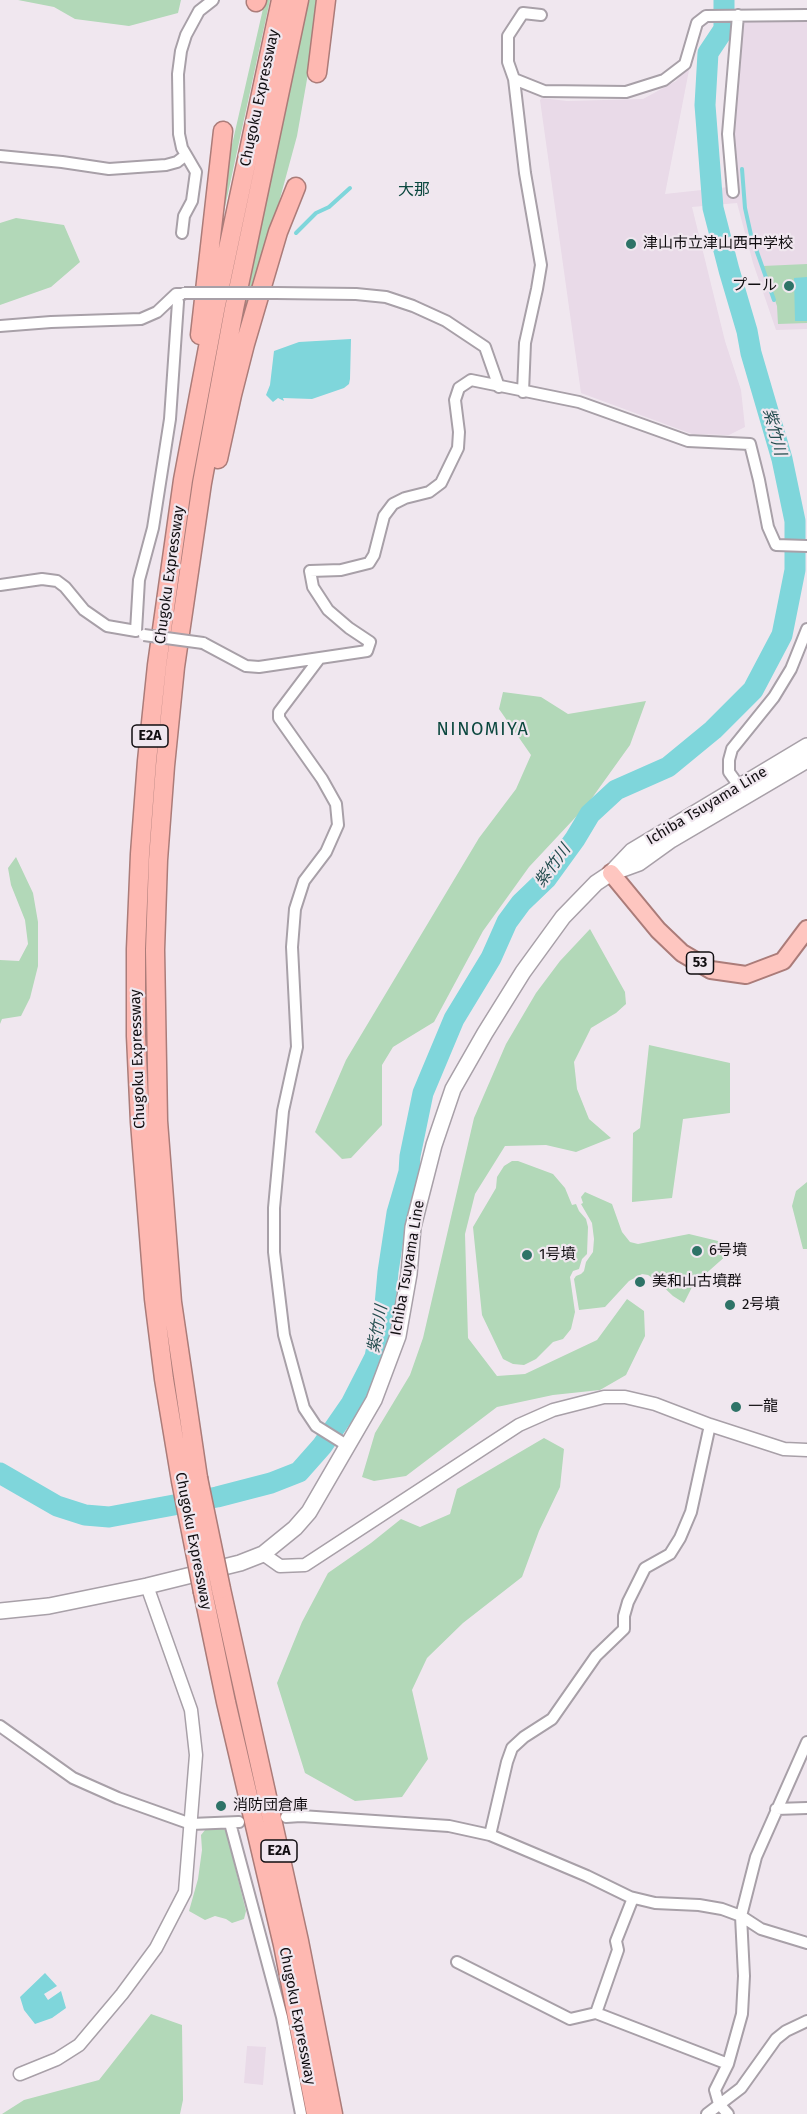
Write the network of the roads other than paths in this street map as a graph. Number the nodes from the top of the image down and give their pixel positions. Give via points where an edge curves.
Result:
1 (213, 0) edge
2 (280, 0) edge
3 (299, 0) edge
4 (326, 0) edge
5 (541, 15) dead end
6 (738, 15) junction
7 (807, 15) edge
8 (317, 73) dead end
9 (514, 79) junction
10 (223, 131) dead end
11 (186, 155) junction
12 (0, 156) edge
13 (296, 187) dead end
14 (734, 192) dead end
15 (182, 233) dead end
16 (180, 294) junction
17 (0, 326) edge
18 (500, 387) junction
19 (523, 392) junction
20 (183, 480) junction
21 (806, 546) edge
22 (192, 549) junction
23 (0, 585) edge
24 (807, 629) edge
25 (140, 633) junction
26 (319, 659) junction
27 (807, 746) edge
28 (807, 760) edge
29 (743, 791) junction
30 (612, 873) junction
31 (807, 929) edge
32 (710, 1425) junction
33 (342, 1443) junction
34 (807, 1450) edge
35 (190, 1479) junction
36 (263, 1554) junction
37 (147, 1586) junction
38 (212, 1591) junction
39 (0, 1611) edge
40 (0, 1726) edge
41 (807, 1742) edge
42 (807, 1808) edge
43 (776, 1809) junction
44 (286, 1817) dead end
45 (191, 1824) junction
46 (489, 1836) junction
47 (633, 1898) junction
48 (741, 1916) junction
49 (807, 1943) edge
50 (457, 1962) dead end
51 (596, 2013) junction
52 (807, 2021) edge
53 (728, 2064) junction
54 (20, 2074) dead end
55 (719, 2103) junction
56 (301, 2114) edge
57 (316, 2114) edge
58 (333, 2114) edge
59 (707, 2114) edge
60 (728, 2114) edge

1 - 11 street via 199,11 181,51 178,126
2 - 20 highway, Chugoku Expressway / E2A
3 - 22 highway, Chugoku Expressway / E2A via 219,387
4 - 8 highway
5 - 9 street via 523,13 507,36 507,62
6 - 7 street
6 - 9 street via 706,16 698,23 684,64 664,80 626,92 544,91
6 - 14 street via 728,134
9 - 19 street via 541,265 525,343
10 - 20 highway
11 - 12 street via 166,165 110,169
11 - 15 street via 196,172
13 - 22 highway via 257,301 232,395 209,510
16 - 17 street via 141,319
16 - 18 street, bridge via 386,297 446,321 485,347
16 - 25 street via 170,419 153,528 140,580
18 - 19 street
18 - 26 street via 471,380 459,388 455,400 458,448 441,483 429,492 393,504 384,516 369,563 342,570 310,571 313,587 328,610 370,642 367,651
19 - 21 street via 579,402 688,441 750,444 768,527 776,545
20 - 35 highway, Chugoku Expressway / E2A via 147,761 136,949 137,1058 146,1213 160,1345
22 - 35 highway, Chugoku Expressway / E2A via 165,766 158,871 155,1035 172,1302
23 - 25 street via 42,579 57,582 84,610 107,626
24 - 29 street via 791,669 774,697 732,749 729,772
25 - 26 street, bridge via 203,643 246,666
26 - 33 street via 279,712 279,718 336,804 338,825 326,852 303,880 295,909 292,946 297,1047 283,1111 274,1252 284,1335 304,1408 316,1426
27 - 29 main road, Ichiba Tsuyama Line
28 - 29 main road, Ichiba Tsuyama Line
29 - 30 main road, Ichiba Tsuyama Line via 632,851
30 - 31 highway, 53 via 658,930 682,953 711,970 746,975 783,961
30 - 33 main road, Ichiba Tsuyama Line via 585,893 541,945 453,1089 413,1227 398,1336 374,1400
32 - 34 street via 784,1449
32 - 36 street via 625,1397 604,1397 564,1407 510,1430 305,1565 280,1566
32 - 46 street via 691,1512 680,1538 670,1554 645,1568 628,1602 624,1629 596,1656 552,1719 512,1748
33 - 36 main road, Ichiba Tsuyama Line via 309,1512
35 - 38 highway, Chugoku Expressway / E2A, bridge
36 - 37 main road, Ichiba Tsuyama Line
37 - 39 main road, Ichiba Tsuyama Line via 49,1606
37 - 45 street via 190,1710 196,1755
38 - 57 highway, Chugoku Expressway / E2A via 233,1734 283,1945
38 - 58 highway, Chugoku Expressway / E2A via 299,1941
40 - 45 street via 74,1778
41 - 43 street
42 - 43 street
43 - 48 street via 756,1857
44 - 46 street via 449,1826
45 - 54 street via 185,1892 156,1948 79,2045
45 - 56 street via 234,1823 282,2017
46 - 47 street
47 - 48 street via 699,1905
47 - 51 street via 616,1941 618,1950
48 - 49 street via 761,1929
48 - 53 street via 742,2014
50 - 51 street via 570,2019
51 - 53 street
52 - 55 street via 776,2039 741,2088
53 - 55 street via 715,2091
55 - 59 street
55 - 60 street

